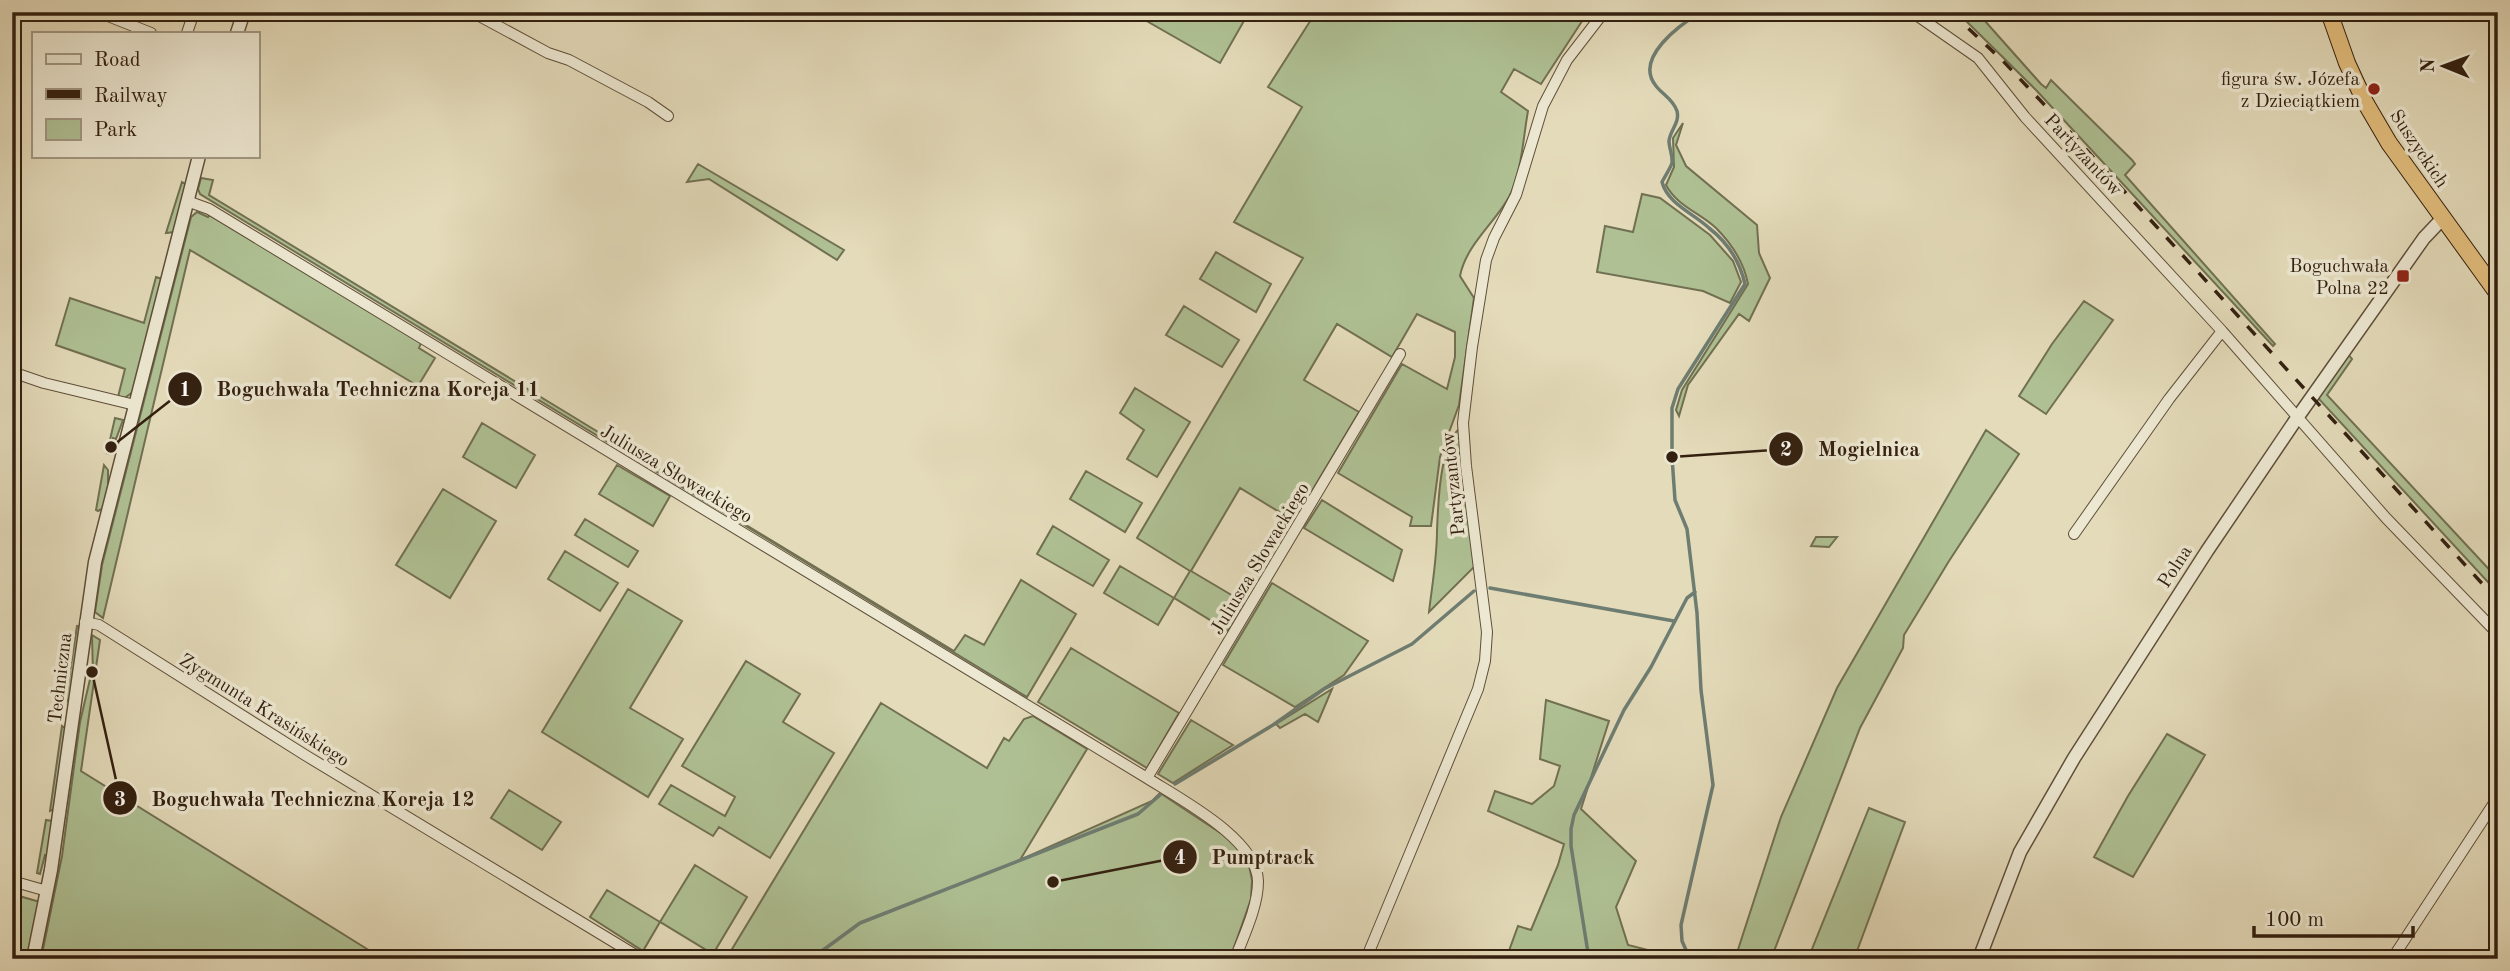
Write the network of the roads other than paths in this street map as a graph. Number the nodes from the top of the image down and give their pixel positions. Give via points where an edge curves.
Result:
1 (194, 12) edge
2 (244, 12) edge
3 (472, 12) edge
4 (1604, 12) edge
5 (1912, 12) edge
6 (2329, 12) edge
7 (103, 13) edge
8 (149, 32) edge
9 (187, 32) edge
10 (237, 32) edge
11 (668, 116) dead end
12 (198, 158) edge
13 (187, 201) junction
14 (2442, 218) junction
15 (2498, 263) edge
16 (2486, 278) junction
17 (2498, 294) edge
18 (2222, 331) junction
19 (1400, 354) dead end
20 (12, 372) edge
21 (135, 405) junction
22 (2297, 418) junction
23 (2074, 534) dead end
24 (85, 622) junction
25 (2498, 634) edge
26 (1147, 778) junction
27 (2498, 797) edge
28 (12, 881) edge
29 (47, 891) junction
30 (33, 959) edge
31 (642, 959) edge
32 (1234, 959) edge
33 (1366, 959) edge
34 (1979, 959) edge
35 (2392, 959) edge

1 - 9 street
2 - 10 street
3 - 11 street
4 - 33 street, Partyzantów via 1550,91 1516,195 1488,250 1462,423 1487,632 1485,660 1478,689
5 - 18 street, Partyzantów via 1978,58 2025,117
6 - 14 highway, Suszyckich via 2365,102
7 - 8 street
12 - 13 street, Techniczna
13 - 21 street, Techniczna
13 - 26 street, Juliusza Słowackiego via 259,239
14 - 16 highway, Suszyckich
14 - 22 street, Polna
15 - 16 street
16 - 17 highway, Suszyckich
18 - 22 street, Partyzantów
18 - 23 street
19 - 26 street, Juliusza Słowackiego
20 - 21 street
21 - 24 street, Techniczna
22 - 25 street, Partyzantów
22 - 34 street, Polna via 2147,642 2031,830
24 - 29 street, Techniczna
24 - 31 street, Zygmunta Krasińskiego via 99,625
26 - 32 street, Juliusza Słowackiego via 1234,836 1252,859 1258,881 1256,896
27 - 35 street
28 - 29 street
29 - 30 street, Techniczna

